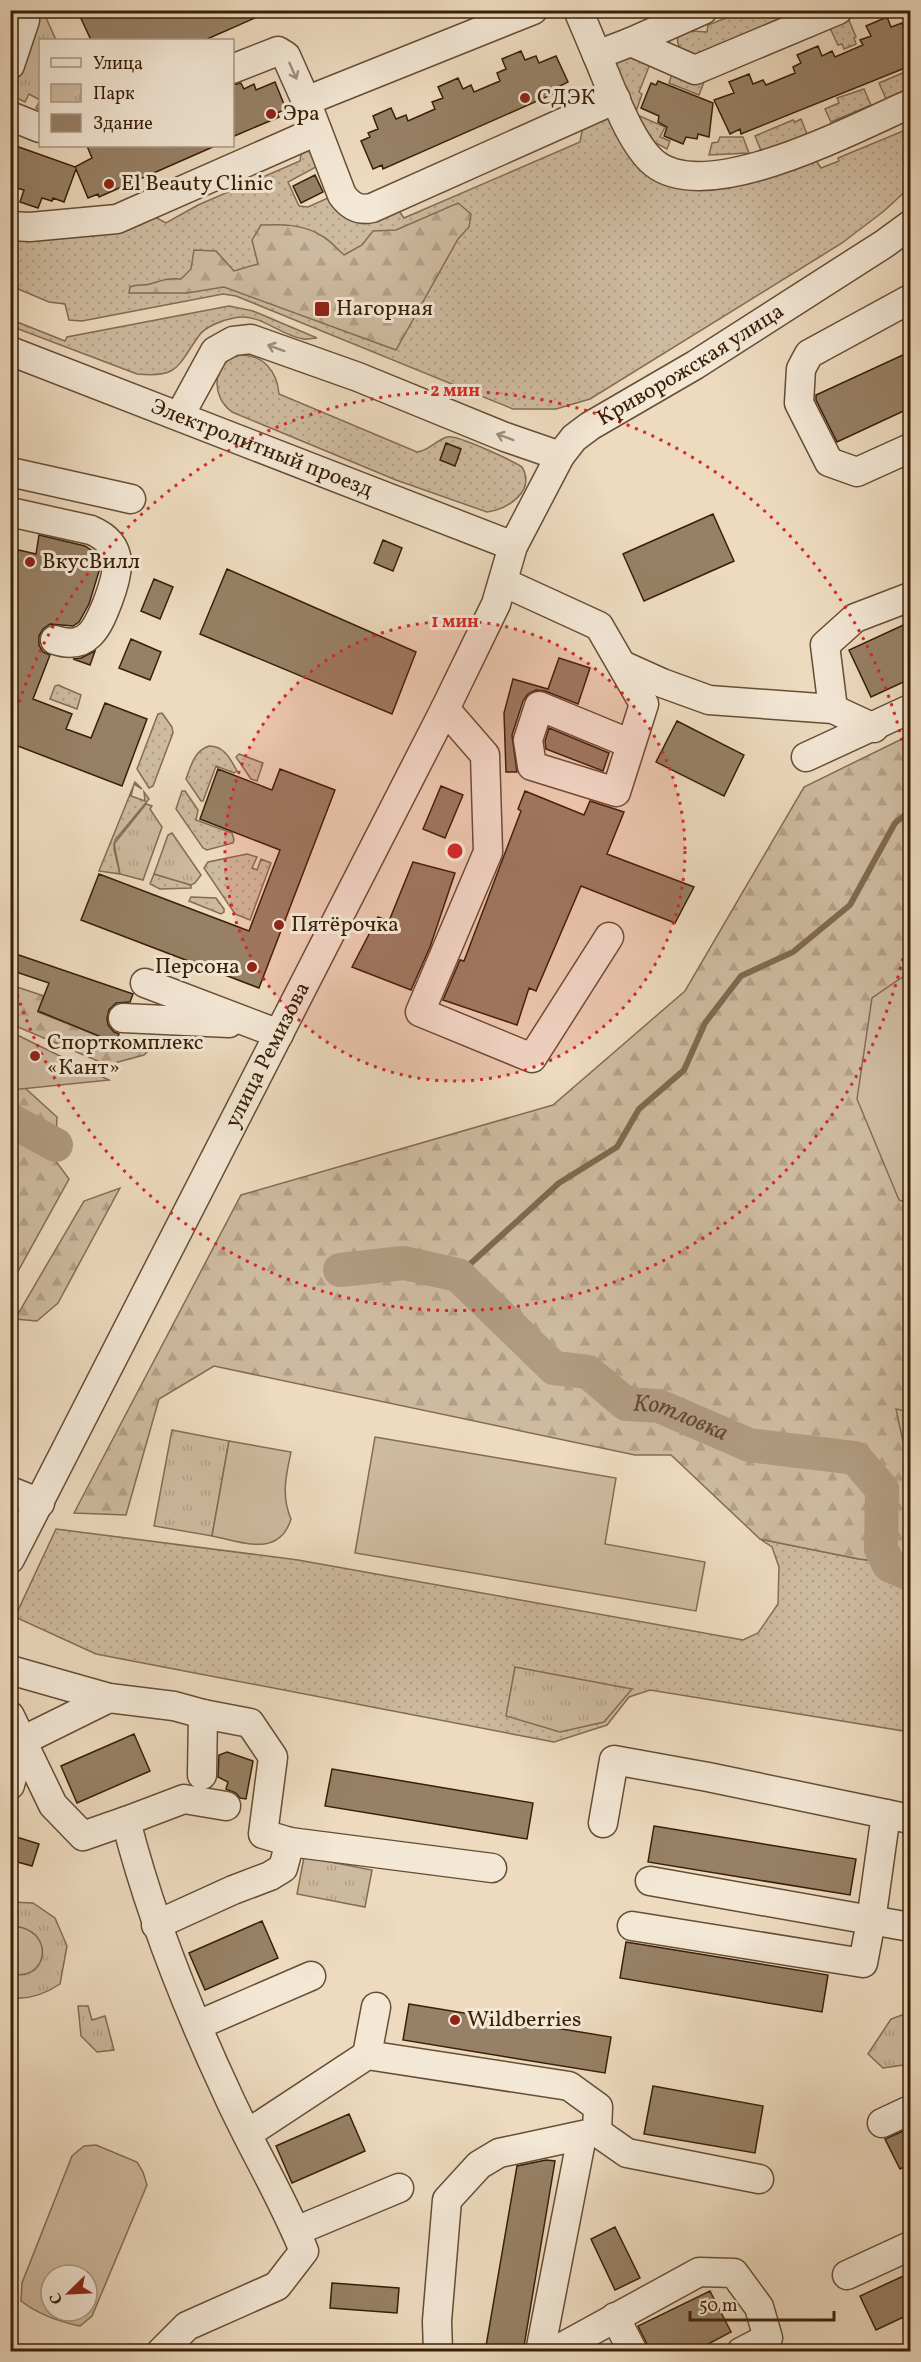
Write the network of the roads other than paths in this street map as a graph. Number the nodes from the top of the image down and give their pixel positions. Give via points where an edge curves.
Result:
1 (22, 10) edge
2 (532, 10) edge
3 (578, 10) edge
4 (838, 10) edge
5 (695, 12) edge
6 (631, 42) junction
7 (597, 54) junction
8 (10, 65) edge
9 (234, 68) edge
10 (616, 99) junction
11 (306, 101) junction
12 (910, 104) edge
13 (10, 116) edge
14 (39, 128) edge
15 (317, 131) junction
16 (910, 225) edge
17 (20, 226) edge
18 (910, 299) edge
19 (10, 351) edge
20 (180, 415) junction
21 (910, 448) edge
22 (560, 456) junction
23 (10, 472) edge
24 (130, 499) dead end
25 (10, 512) edge
26 (513, 546) junction
27 (503, 582) junction
28 (910, 597) edge
29 (56, 640) dead end
30 (622, 665) junction
31 (445, 709) junction
32 (833, 709) junction
33 (910, 710) edge
34 (874, 728) junction
35 (631, 744) dead end
36 (806, 757) dead end
37 (609, 937) dead end
38 (145, 983) dead end
39 (123, 1018) dead end
40 (252, 1024) junction
41 (279, 1034) junction
42 (10, 1491) edge
43 (40, 1503) junction
44 (10, 1559) edge
45 (10, 1670) edge
46 (109, 1698) junction
47 (202, 1714) junction
48 (14, 1736) edge
49 (202, 1775) dead end
50 (10, 1785) edge
51 (226, 1806) dead end
52 (898, 1816) edge
53 (126, 1821) junction
54 (603, 1823) dead end
55 (290, 1842) junction
56 (492, 1868) dead end
57 (650, 1881) dead end
58 (871, 1921) junction
59 (156, 1925) junction
60 (632, 1926) dead end
61 (910, 1927) edge
62 (311, 1976) dead end
63 (376, 2007) dead end
64 (198, 2025) junction
65 (367, 2055) junction
66 (910, 2110) edge
67 (882, 2123) dead end
68 (247, 2134) junction
69 (589, 2134) junction
70 (759, 2179) dead end
71 (399, 2188) dead end
72 (296, 2231) junction
73 (910, 2246) edge
74 (847, 2274) dead end
75 (615, 2317) junction
76 (161, 2352) edge
77 (438, 2352) edge
78 (540, 2352) edge
79 (553, 2352) edge
80 (633, 2352) edge
81 (741, 2352) edge

1 - 8 street via 25,20
2 - 11 street
3 - 7 street
4 - 6 street via 695,70
5 - 6 street
6 - 7 street
7 - 10 street
9 -> 11 street via 278,51 286,56
10 - 12 street via 638,145 653,162 668,172 687,177 744,171 784,159
10 - 15 street via 364,210 342,195
11 - 15 street
13 - 14 street
15 - 17 street via 117,219
16 - 22 street, Криворожская улица via 695,365 590,426
18 - 21 street via 809,354 801,369 800,403 830,462 857,472
19 - 20 street, Электролитный проезд
22 -> 20 street via 251,339 233,341 215,351
20 - 26 street, Электролитный проезд
22 - 26 street, Криворожская улица
23 - 24 street
25 - 29 street via 91,530 108,541 117,559 116,579 98,626 84,640
26 - 27 street, улица Ремизова
27 - 30 street via 599,626
27 - 31 street, улица Ремизова
28 - 32 street via 855,618 825,645
30 - 32 street via 709,700
30 - 35 street via 644,704
31 - 37 street via 485,755 488,852 420,1012 532,1058
31 - 41 street, улица Ремизова
32 - 34 street
33 - 34 street
34 - 36 street
38 - 40 street
39 - 40 street
40 - 41 street
41 - 43 street, улица Ремизова
42 - 43 street
43 - 44 street, улица Ремизова
45 - 46 street
46 - 47 street via 174,1706
46 - 48 street
47 - 49 street
47 - 55 street via 249,1723 273,1757 263,1834
48 - 50 street
48 - 53 street via 53,1805 83,1836
51 - 53 street via 184,1799
52 - 54 street via 614,1760
52 - 58 street
53 - 59 street
55 - 56 street
55 - 59 street via 283,1868
57 - 58 street
58 - 60 street via 863,1963
58 - 61 street
59 - 64 street
62 - 64 street
63 - 65 street
64 - 68 street
65 - 68 street
65 - 69 street via 569,2085 598,2107
66 - 67 street
68 - 72 street
69 - 70 street via 627,2153
69 - 77 street via 499,2153 479,2165 447,2200 436,2321
69 - 78 street
71 - 72 street
72 - 76 street via 304,2251 277,2286 187,2326
73 - 74 street
75 - 79 street
75 - 80 street
75 - 81 street via 699,2272 734,2273 759,2307 768,2338

